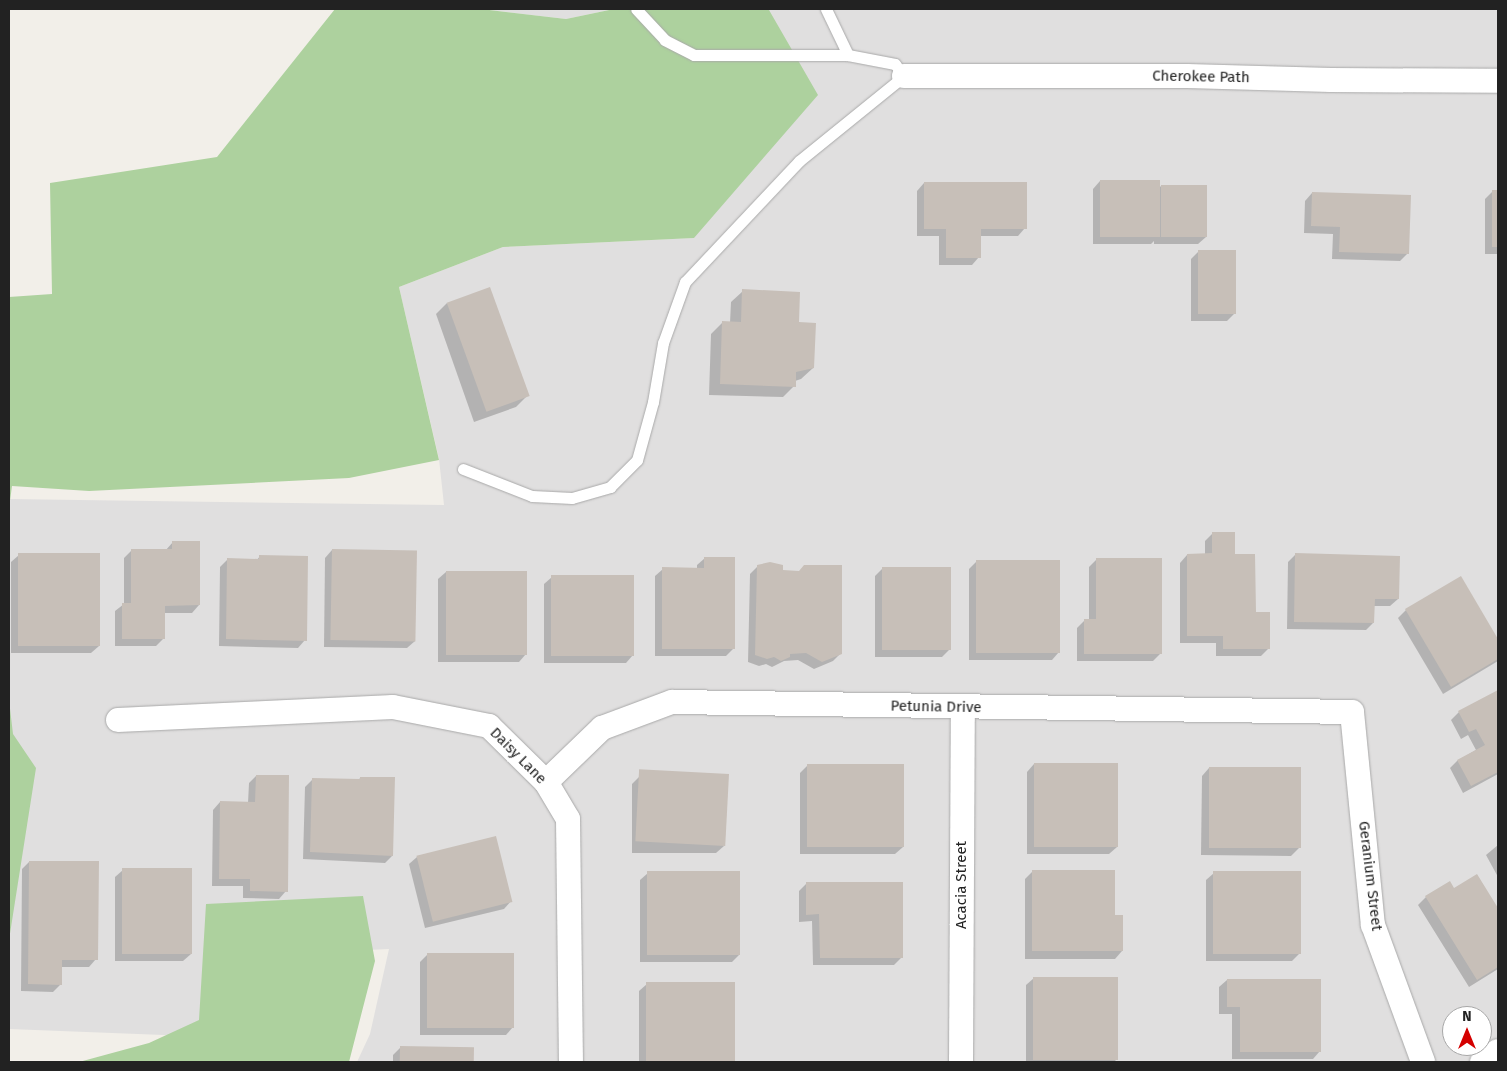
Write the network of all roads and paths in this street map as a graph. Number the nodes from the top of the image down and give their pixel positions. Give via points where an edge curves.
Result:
1 (636, 9) edge
2 (826, 9) edge
3 (848, 56) junction
4 (904, 76) junction
5 (1498, 80) edge
6 (463, 469) dead end
7 (963, 708) junction
8 (1352, 712) joint
9 (118, 720) dead end
10 (546, 782) junction
11 (1498, 1051) edge
12 (571, 1062) edge
13 (961, 1062) edge
14 (1423, 1062) edge
15 (1482, 1062) edge

1 - 3 lane via 665,40 694,55
2 - 3 lane
3 - 4 lane via 895,64
4 - 5 street, Cherokee Path
4 - 6 lane via 798,161 685,282 662,342 653,402 637,460 610,487 572,498 532,496
7 - 8 street, Petunia Drive
7 - 10 street, Petunia Drive via 672,702 602,728
7 - 13 street, Acacia Street
8 - 14 street, Geranium Street via 1373,925
9 - 10 street, Daisy Lane via 393,707 489,726
10 - 12 street, Daisy Lane via 568,819
11 - 15 street

